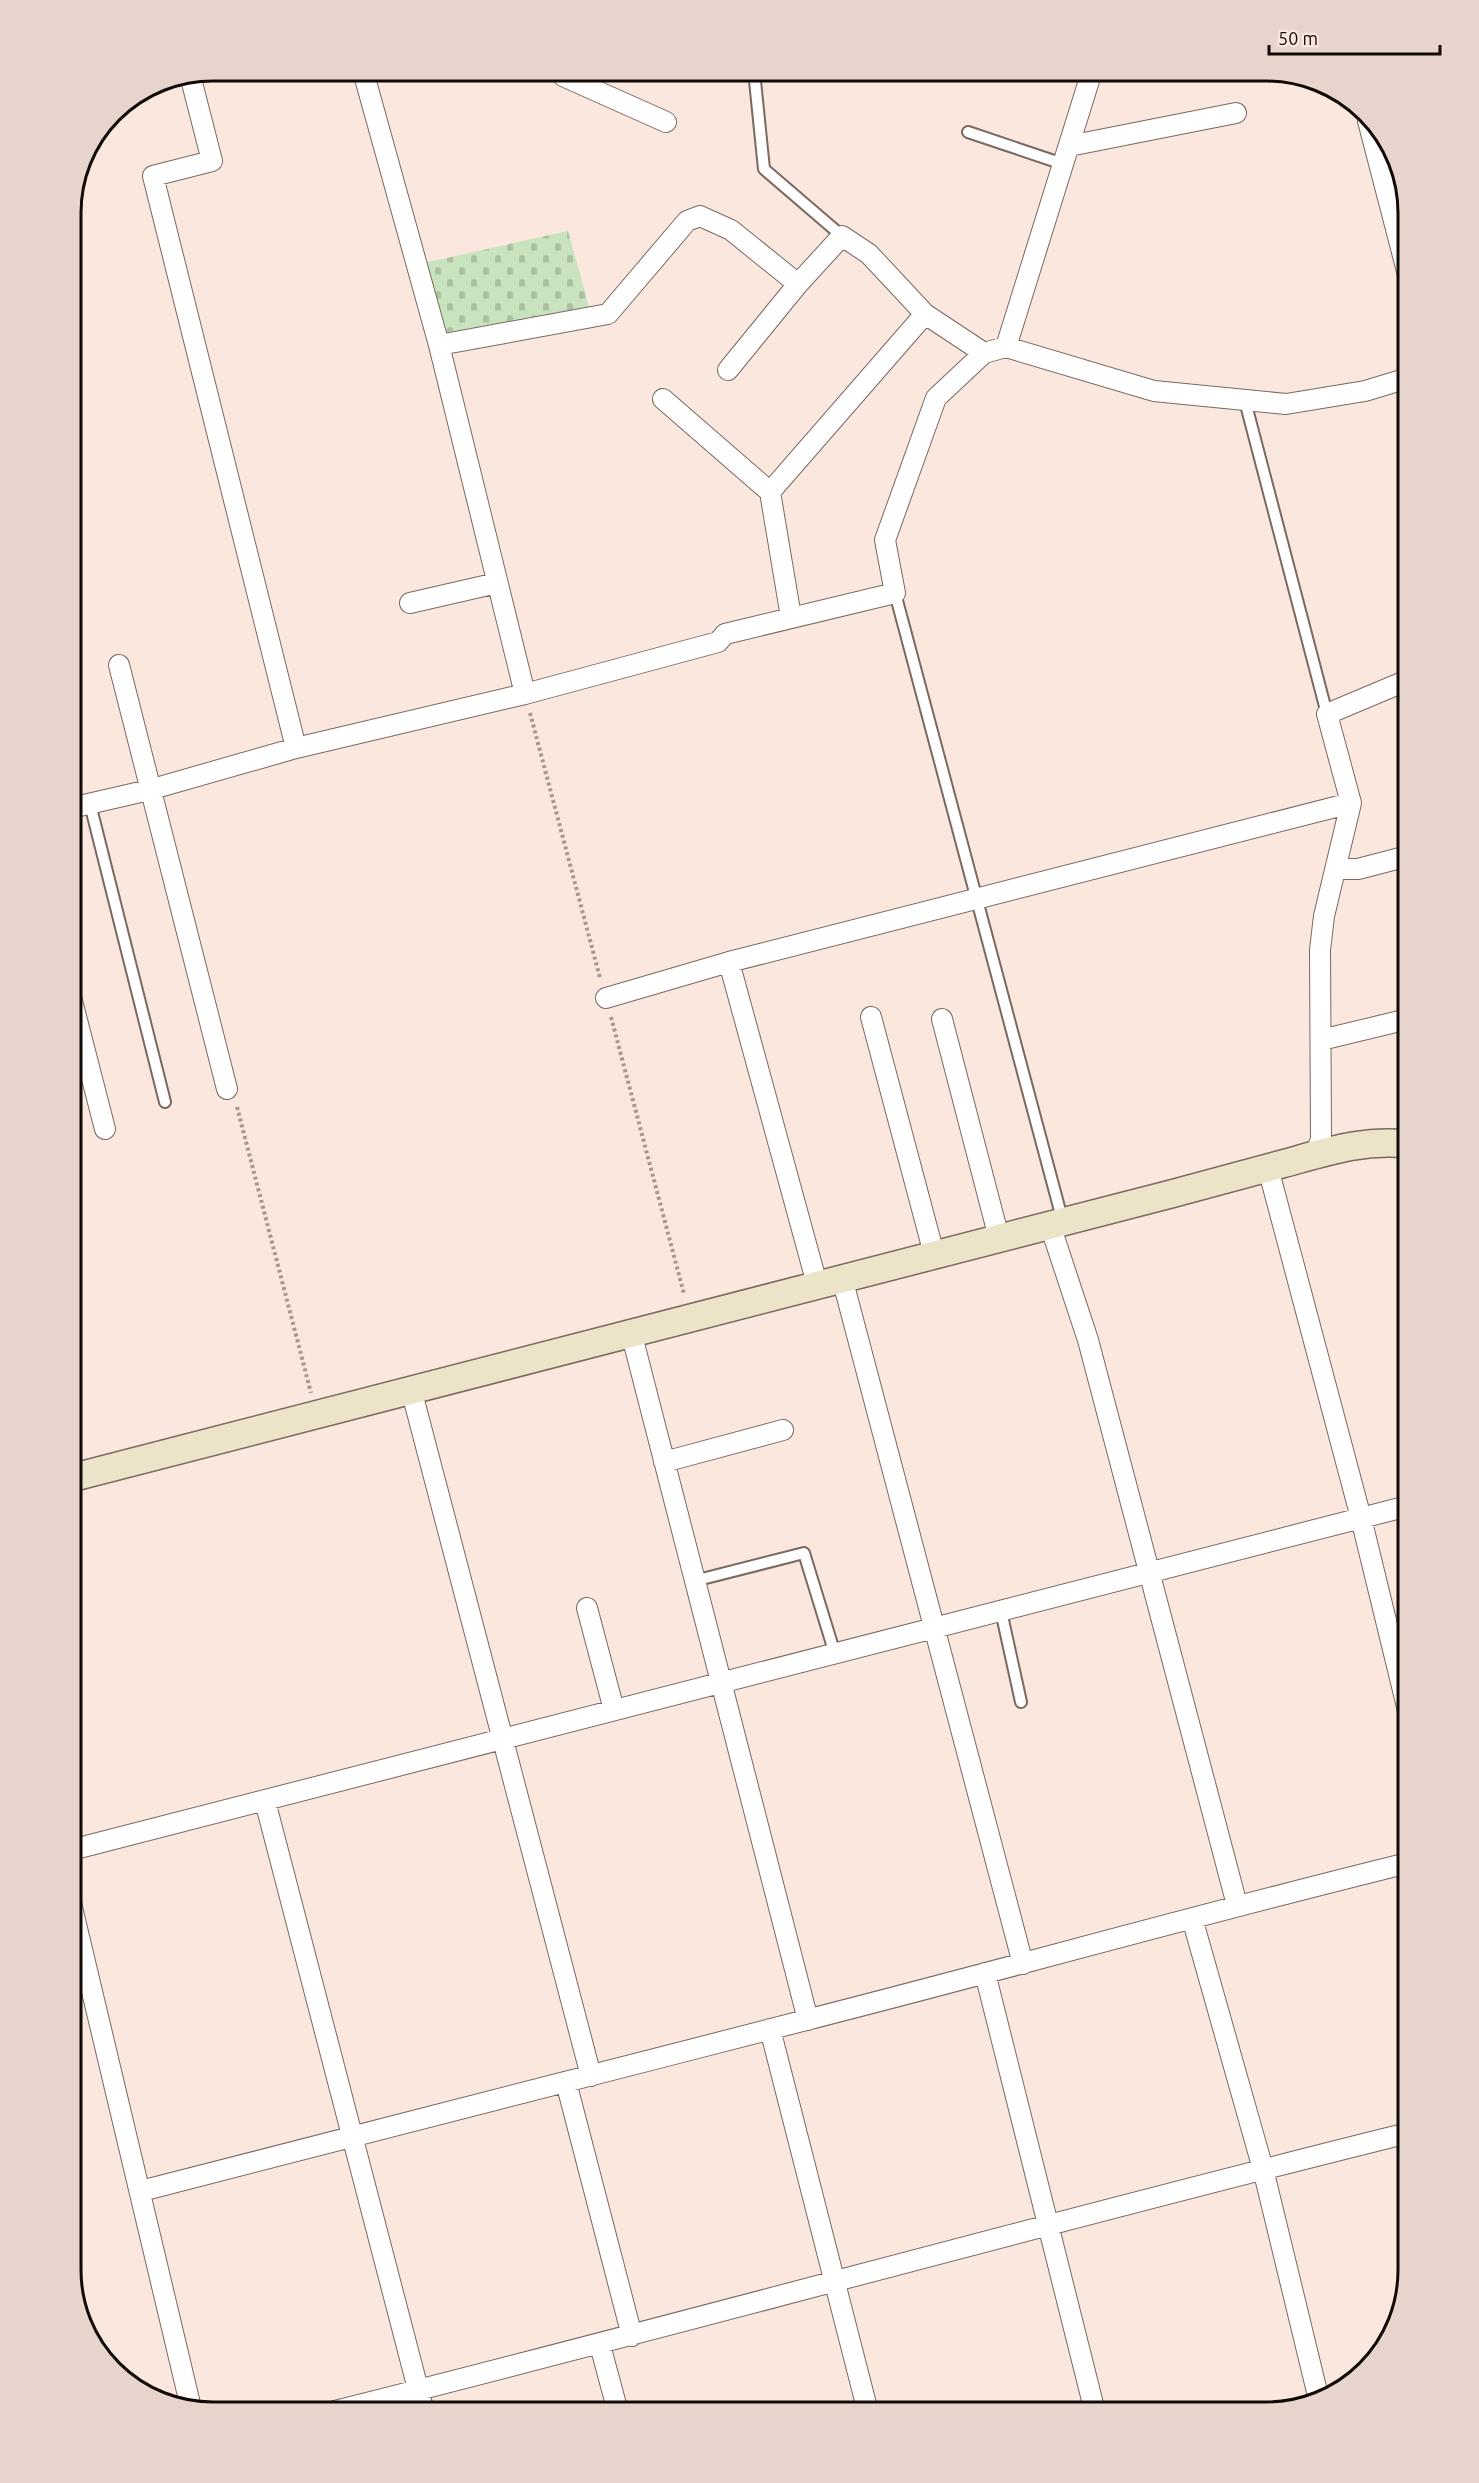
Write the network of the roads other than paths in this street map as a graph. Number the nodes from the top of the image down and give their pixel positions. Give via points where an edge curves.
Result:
1 (366, 81) edge
2 (574, 81) edge
3 (755, 81) edge
4 (1089, 81) edge
5 (192, 83) edge
6 (1236, 113) dead end
7 (666, 122) dead end
8 (968, 132) dead end
9 (1371, 134) edge
10 (1066, 155) junction
11 (842, 236) junction
12 (1398, 236) edge
13 (798, 284) junction
14 (925, 314) junction
15 (439, 345) junction
16 (1006, 347) junction
17 (984, 353) junction
18 (728, 370) dead end
19 (1398, 381) edge
20 (663, 399) dead end
21 (1245, 401) junction
22 (770, 492) junction
23 (497, 583) junction
24 (895, 593) junction
25 (410, 603) dead end
26 (791, 617) junction
27 (119, 665) dead end
28 (1398, 684) edge
29 (525, 694) junction
30 (1327, 714) junction
31 (296, 748) junction
32 (149, 790) junction
33 (1351, 803) junction
34 (81, 806) edge
35 (81, 809) edge
36 (1398, 859) edge
37 (1336, 870) junction
38 (978, 900) junction
39 (729, 962) junction
40 (606, 998) dead end
41 (871, 1017) dead end
42 (942, 1019) dead end
43 (1398, 1021) edge
44 (81, 1036) edge
45 (1321, 1040) junction
46 (227, 1089) road end
47 (165, 1102) dead end
48 (105, 1129) dead end
49 (1398, 1143) edge
50 (1316, 1155) junction
51 (1268, 1168) junction
52 (1056, 1224) junction
53 (999, 1238) junction
54 (934, 1254) junction
55 (829, 1281) junction
56 (631, 1332) junction
57 (411, 1389) junction
58 (783, 1430) dead end
59 (664, 1462) junction
60 (81, 1475) edge
61 (1398, 1509) edge
62 (1361, 1518) junction
63 (1149, 1573) junction
64 (694, 1581) junction
65 (587, 1608) dead end
66 (1000, 1611) junction
67 (933, 1629) junction
68 (835, 1654) junction
69 (1398, 1669) edge
70 (720, 1684) junction
71 (1021, 1702) dead end
72 (614, 1710) junction
73 (501, 1741) junction
74 (265, 1801) junction
75 (81, 1847) edge
76 (1398, 1865) edge
77 (1237, 1905) junction
78 (1192, 1918) junction
79 (81, 1948) edge
80 (1023, 1964) junction
81 (984, 1973) junction
82 (808, 2020) junction
83 (770, 2029) junction
84 (591, 2076) junction
85 (566, 2082) junction
86 (351, 2135) junction
87 (1398, 2135) edge
88 (1263, 2169) junction
89 (141, 2192) junction
90 (1048, 2226) junction
91 (835, 2282) junction
92 (632, 2336) junction
93 (600, 2345) junction
94 (419, 2390) junction
95 (1317, 2392) edge
96 (189, 2399) edge
97 (371, 2402) edge
98 (422, 2402) edge
99 (615, 2402) edge
100 (865, 2402) edge
101 (1092, 2402) edge

1 - 15 street
2 - 7 street
3 - 11 lane via 764,169
4 - 10 street
5 - 31 street via 212,161 153,176
6 - 10 street
8 - 10 lane
9 - 12 street
10 - 16 street
11 - 13 street
11 - 14 street via 869,255
13 - 15 street via 731,230 700,216 687,221 608,314
13 - 18 street
14 - 17 street
14 - 22 street
15 - 23 street
16 - 17 street
16 - 21 street via 1154,391
17 - 24 street via 936,398 885,540
19 - 21 street via 1298,403
20 - 22 street
21 - 30 lane
22 - 26 street
23 - 25 street
23 - 29 street
24 - 26 street
24 - 38 lane
26 - 29 street via 725,634 718,642
27 - 32 street
28 - 30 street
29 - 31 street
30 - 33 street
31 - 32 street
32 - 34 street
32 - 46 street
33 - 37 street
33 - 38 street
35 - 47 lane
36 - 37 street
37 - 45 street via 1320,950
38 - 39 street
38 - 52 lane
39 - 40 street
39 - 55 street
41 - 54 street
42 - 53 street
43 - 45 street
44 - 48 street
45 - 50 street via 1321,1139
49 - 50 street via 1362,1143
50 - 51 street
51 - 52 street
51 - 62 street
52 - 53 street
52 - 63 street
53 - 54 street
54 - 55 street
55 - 56 street
55 - 67 street
56 - 57 street
56 - 59 street
57 - 60 street
57 - 73 street
58 - 59 street
59 - 64 street
61 - 62 street
62 - 63 street
62 - 69 street
63 - 66 street
63 - 77 street
64 - 68 lane via 804,1553
64 - 70 street
65 - 72 street
66 - 67 street
66 - 71 lane
67 - 68 street
67 - 80 street
68 - 70 street
70 - 72 street
70 - 82 street
72 - 73 street
73 - 74 street
73 - 84 street
74 - 75 street
74 - 86 street
76 - 77 street
77 - 78 street
78 - 80 street
78 - 88 street
79 - 89 street
80 - 81 street
81 - 82 street
81 - 90 street
82 - 83 street
83 - 84 street
83 - 91 street
84 - 85 street
85 - 86 street
85 - 92 street
86 - 89 street
86 - 94 street
87 - 88 street
88 - 90 street
88 - 95 street
89 - 96 street
90 - 91 street
90 - 101 street
91 - 92 street
91 - 100 street
92 - 93 street
93 - 94 street
93 - 99 street
94 - 97 street
94 - 98 street

